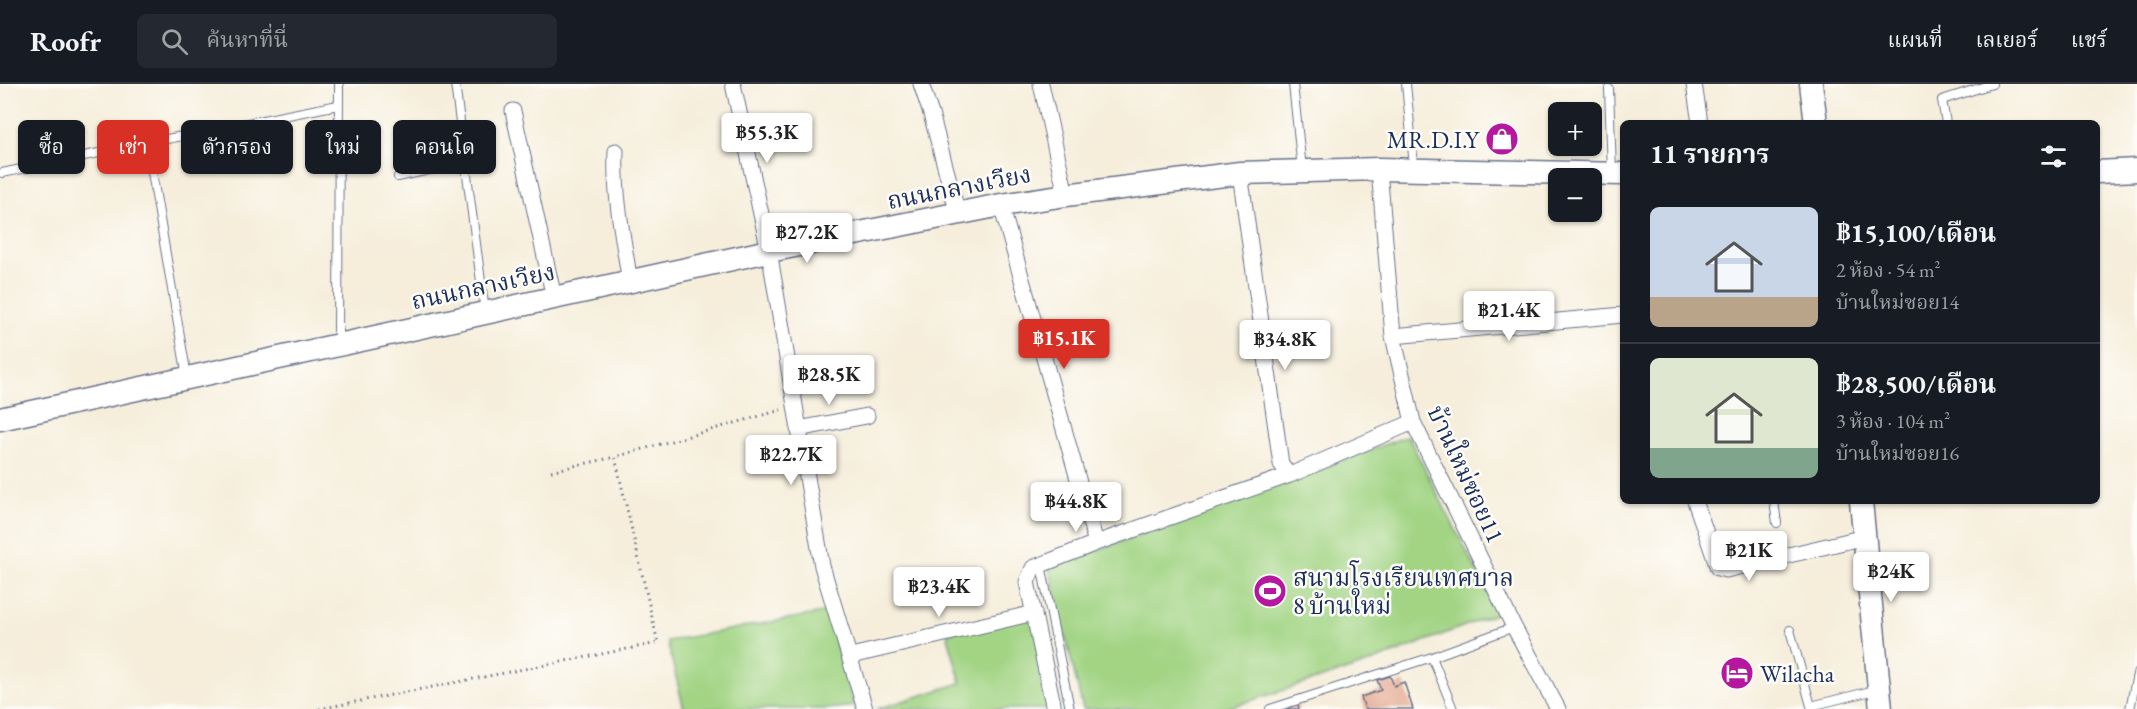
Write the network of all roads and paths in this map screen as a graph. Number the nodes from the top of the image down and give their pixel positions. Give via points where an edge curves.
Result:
1 (339, 84) edge
2 (455, 84) edge
3 (733, 84) edge
4 (921, 84) edge
5 (1041, 84) edge
6 (1293, 84) edge
7 (1406, 84) edge
8 (1694, 84) edge
9 (1811, 84) edge
10 (1992, 84) edge
11 (1609, 88) dead end
12 (338, 105) junction
13 (513, 111) dead end
14 (459, 120) edge
15 (1700, 120) edge
16 (1816, 120) edge
17 (1945, 120) edge
18 (169, 139) edge
19 (616, 151) dead end
20 (97, 153) edge
21 (1379, 169) junction
22 (1414, 170) junction
23 (2137, 170) edge
24 (1302, 171) junction
25 (2100, 172) edge
26 (2, 173) dead end
27 (1240, 173) junction
28 (152, 174) edge
29 (411, 174) edge
30 (466, 174) edge
31 (1618, 174) edge
32 (398, 177) dead end
33 (1066, 195) junction
34 (1001, 205) junction
35 (958, 214) junction
36 (770, 251) junction
37 (630, 282) junction
38 (554, 298) junction
39 (485, 313) junction
40 (1620, 315) edge
41 (1393, 336) junction
42 (338, 345) junction
43 (187, 378) junction
44 (794, 406) junction
45 (867, 416) dead end
46 (0, 419) edge
47 (1413, 422) junction
48 (798, 429) junction
49 (615, 457) junction
50 (551, 471) dead end
51 (1290, 475) junction
52 (1696, 504) edge
53 (1774, 504) edge
54 (1861, 504) edge
55 (1777, 523) dead end
56 (1864, 537) junction
57 (1096, 543) junction
58 (1041, 565) junction
59 (1034, 613) junction
60 (1514, 627) junction
61 (1790, 630) dead end
62 (851, 656) junction
63 (1432, 657) junction
64 (2137, 674) edge
65 (1880, 699) edge
66 (319, 709) edge
67 (865, 709) edge
68 (1054, 709) edge
69 (1070, 709) edge
70 (1270, 709) edge
71 (1453, 709) edge
72 (1558, 709) edge
73 (2130, 709) edge

1 - 12 lane
2 - 14 lane
3 - 36 street
4 - 35 street
5 - 33 street
6 - 24 lane
7 - 22 lane
8 - 15 street
9 - 16 main road
10 - 17 lane via 1942,100
11 - 31 lane
12 - 18 lane
12 - 42 lane
13 - 38 street
19 - 37 street via 615,190
20 - 26 lane
21 - 22 main road, ถนนกลางเวียง
21 - 24 main road, ถนนกลางเวียง
21 - 41 street, บ้านใหม่ซอย11
22 - 31 main road, ถนนกลางเวียง
23 - 25 main road
24 - 27 main road, ถนนกลางเวียง
27 - 33 main road, ถนนกลางเวียง
27 - 51 street via 1281,464
28 - 43 lane
29 - 32 lane
30 - 39 lane
33 - 34 main road, ถนนกลางเวียง
34 - 35 main road, ถนนกลางเวียง
34 - 57 street
35 - 36 main road, ถนนกลางเวียง
36 - 37 main road, ถนนกลางเวียง
36 - 44 street
37 - 38 main road, ถนนกลางเวียง
38 - 39 main road, ถนนกลางเวียง
39 - 42 main road, ถนนกลางเวียง
40 - 41 street
41 - 47 street, บ้านใหม่ซอย11
42 - 43 main road, ถนนกลางเวียง
43 - 46 main road, ถนนกลางเวียง
44 - 48 street
44 - 49 path
45 - 48 street
47 - 51 street
47 - 60 street, บ้านใหม่ซอย11
48 - 62 street via 822,566
49 - 50 path
49 - 66 path via 658,643
51 - 57 street
52 - 56 street via 1718,568 1726,570
53 - 55 lane
54 - 56 main road
56 - 65 main road
57 - 58 street
58 - 59 street via 1033,568 1027,582
58 - 69 lane
59 - 62 street
59 - 68 street
60 - 63 lane
60 - 72 street, บ้านใหม่ซอย11
61 - 65 lane via 1811,706
62 - 67 street
63 - 70 lane
63 - 71 lane
64 - 73 lane

